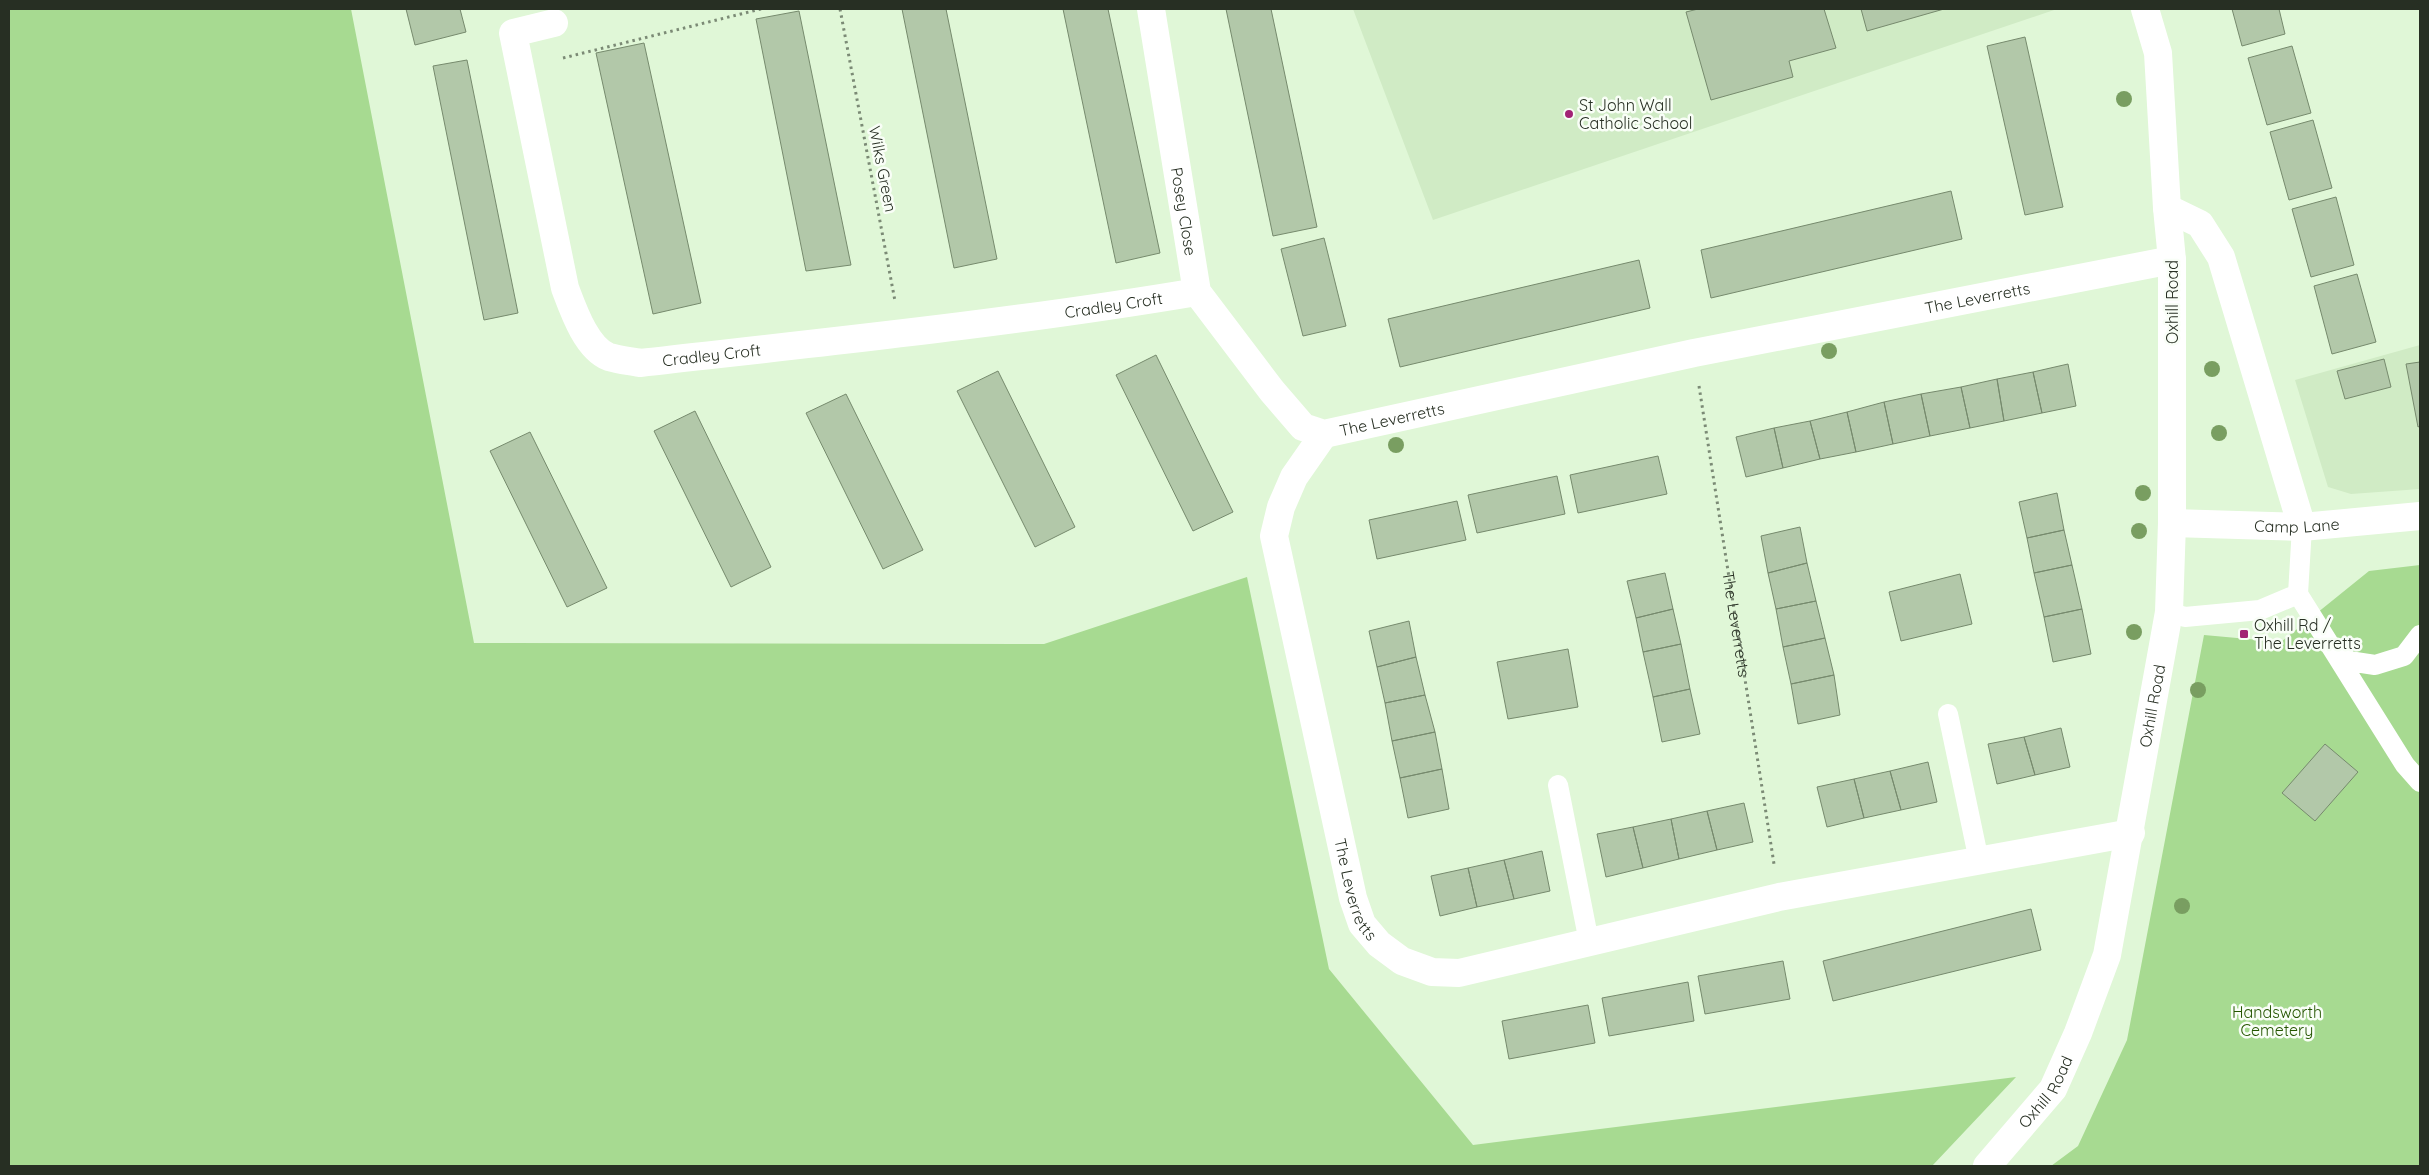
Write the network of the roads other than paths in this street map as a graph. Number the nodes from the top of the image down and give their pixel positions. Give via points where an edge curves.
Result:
1 (1151, 9) edge
2 (2145, 9) edge
3 (554, 23) dead end
4 (2167, 208) junction
5 (2172, 260) junction
6 (1198, 292) junction
7 (1272, 391) joint
8 (1324, 434) junction
9 (2420, 516) edge
10 (2172, 523) junction
11 (2302, 527) junction
12 (2298, 594) junction
13 (2169, 612) junction
14 (2420, 635) edge
15 (2327, 642) junction
16 (1948, 714) dead end
17 (2420, 782) edge
18 (1558, 785) dead end
19 (2130, 833) junction
20 (1979, 861) junction
21 (1589, 942) junction
22 (1987, 1166) edge

1 - 6 street, Posey Close
2 - 4 street, Oxhill Road via 2158,53
3 - 6 street, Cradley Croft via 513,33 565,288 578,324 607,356 640,363 901,334
4 - 5 street, Oxhill Road
4 - 11 street via 2200,224 2221,257
5 - 8 street, The Leverretts via 1694,353
5 - 10 street, Oxhill Road
6 - 7 street, Posey Close
7 - 8 street, The Leverretts via 1303,427
8 - 21 street, The Leverretts via 1294,477 1281,507 1274,536 1352,898 1362,924 1379,944 1402,961 1432,972 1459,973
9 - 11 street, Camp Lane
10 - 11 street, Camp Lane
10 - 13 street, Oxhill Road
11 - 12 lane
12 - 13 lane via 2260,610 2185,617
12 - 15 lane
13 - 19 street, Oxhill Road
14 - 15 lane via 2404,656 2376,665 2349,661
15 - 17 lane via 2405,764
16 - 20 lane
18 - 21 lane
19 - 20 street, The Leverretts
19 - 22 street, Oxhill Road via 2107,956 2078,1033 2053,1090
20 - 21 street, The Leverretts via 1780,897

